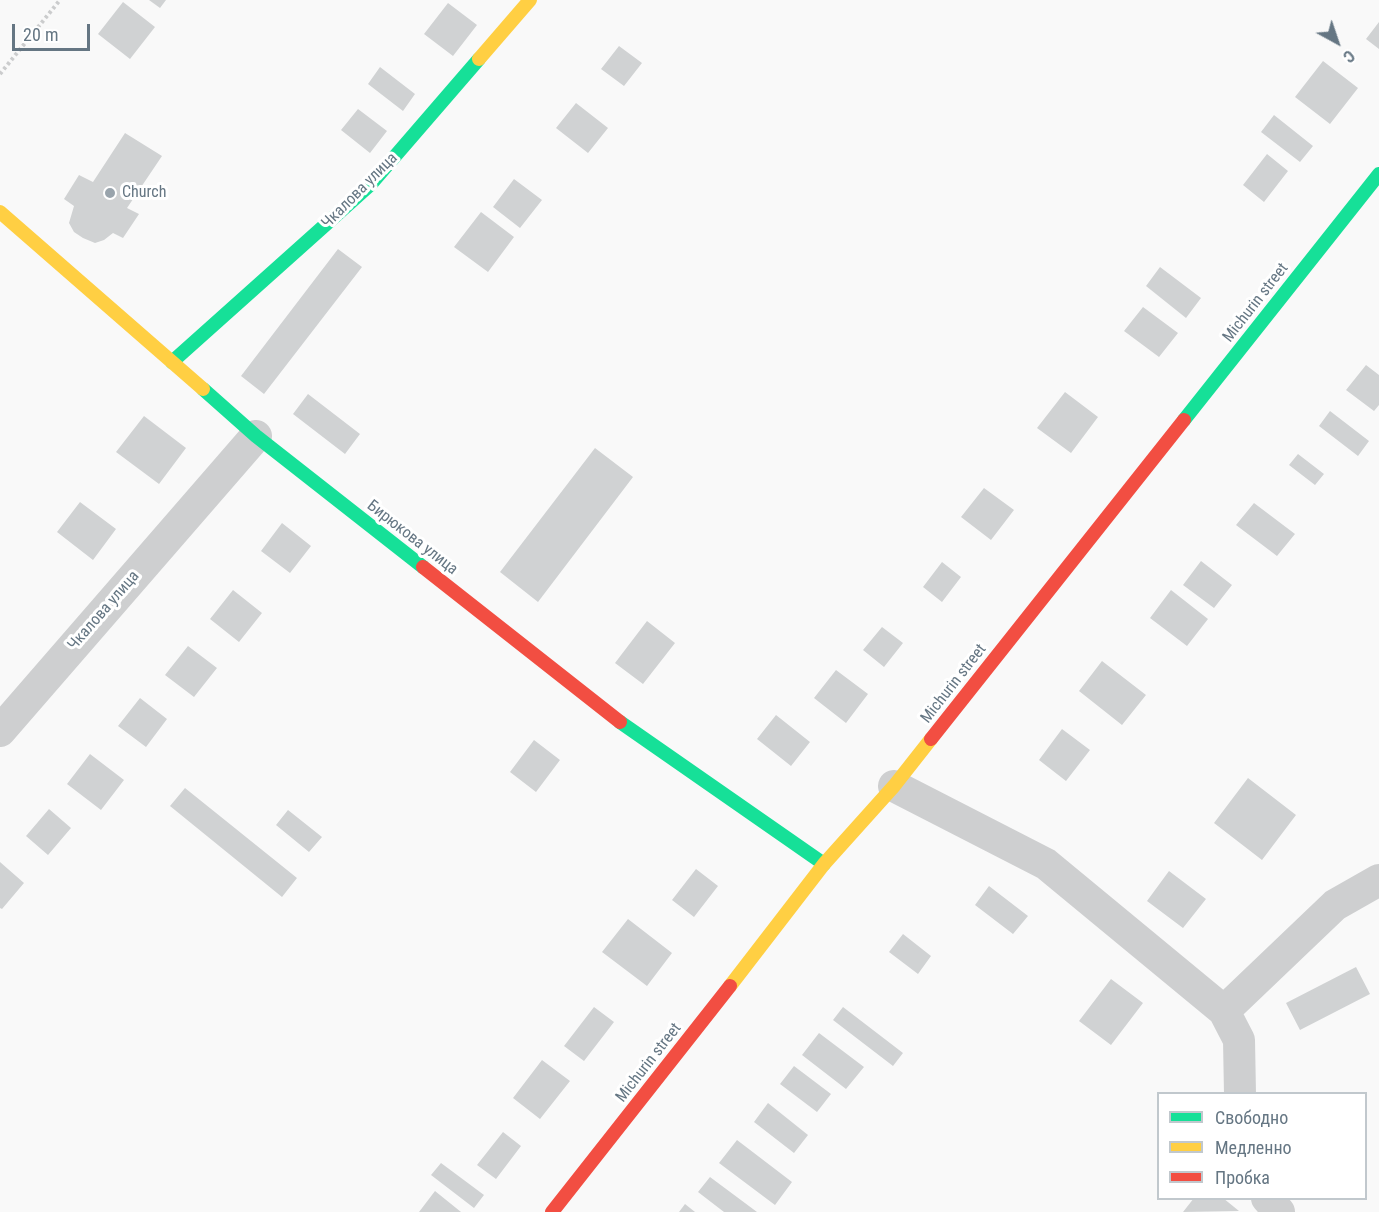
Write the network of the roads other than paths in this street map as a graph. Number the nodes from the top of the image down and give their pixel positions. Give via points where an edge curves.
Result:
1 (530, 0) edge
2 (1379, 174) edge
3 (0, 212) edge
4 (172, 362) junction
5 (256, 436) junction
6 (0, 732) edge
7 (894, 786) junction
8 (824, 864) junction
9 (1379, 880) edge
10 (1224, 1011) junction
11 (1240, 1092) edge
12 (1269, 1200) edge
13 (552, 1212) edge
14 (1280, 1212) edge

1 - 4 street, Чкалова улица via 371,184
2 - 7 street, Michurin street
3 - 4 street, Бирюкова улица
4 - 5 street, Бирюкова улица
5 - 6 street, Чкалова улица
5 - 8 street, Бирюкова улица via 621,723
7 - 8 street, Michurin street
7 - 10 street via 1046,864
8 - 13 street, Michurin street
9 - 10 street via 1335,904
10 - 11 street via 1239,1040
12 - 14 street

